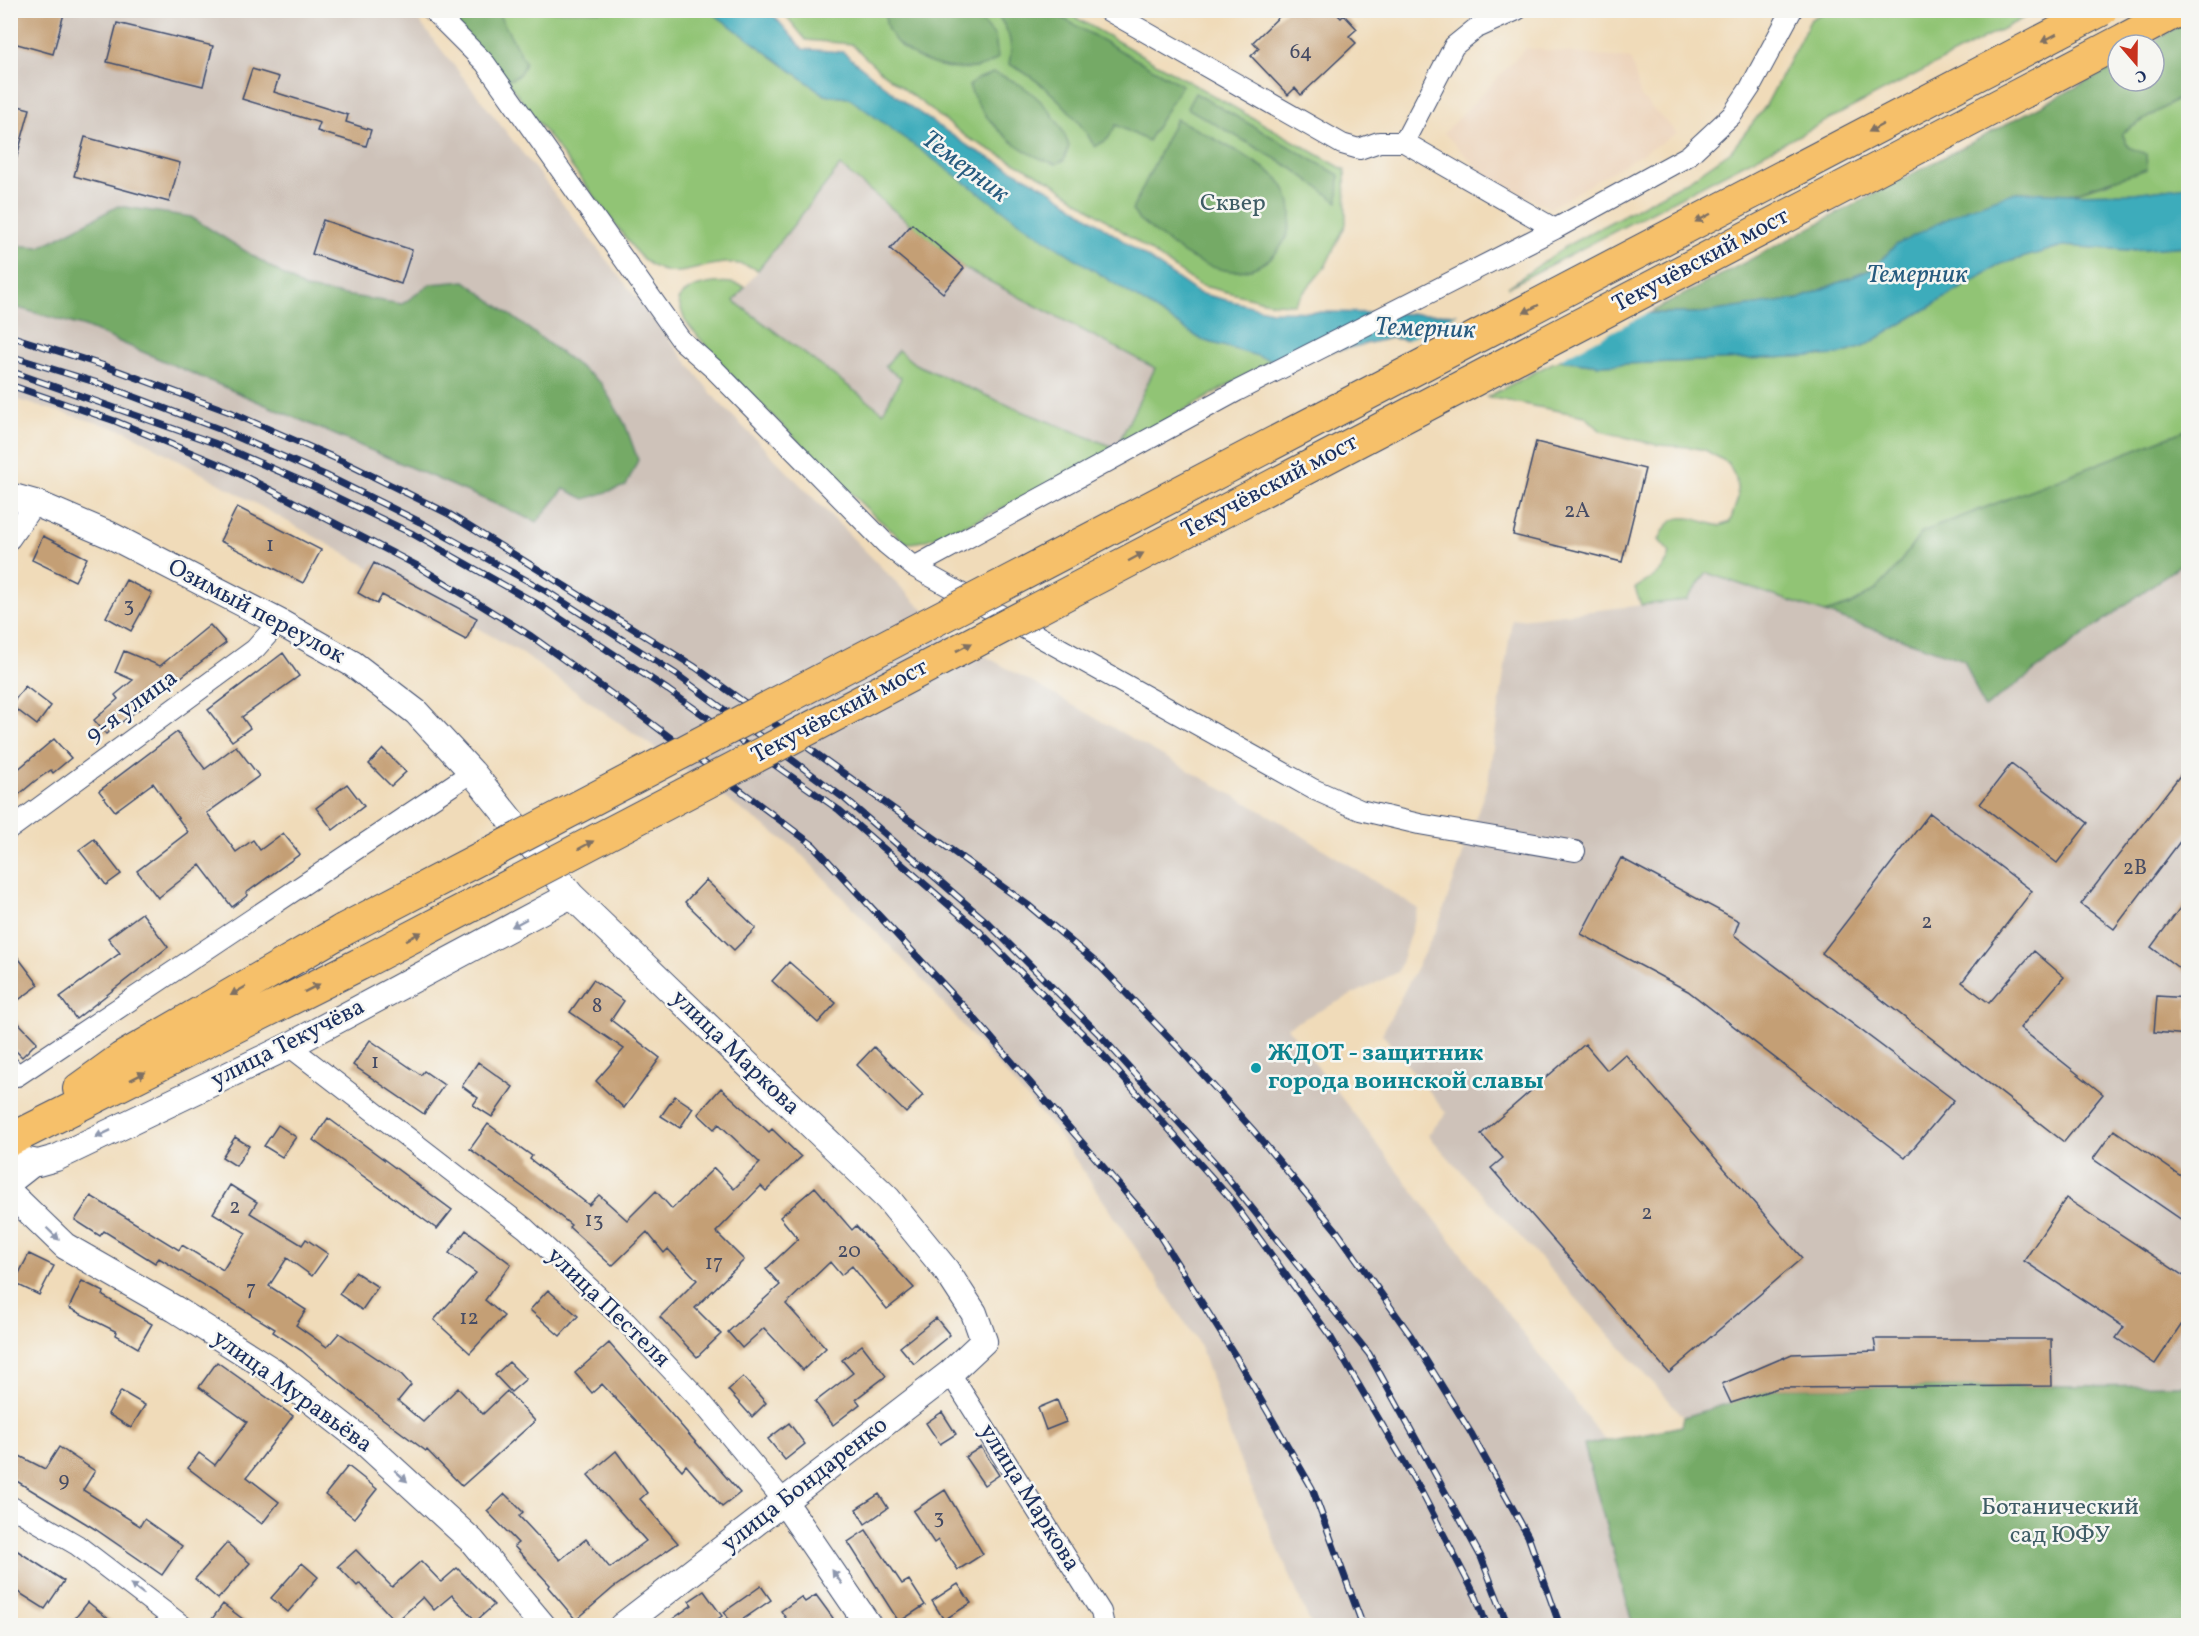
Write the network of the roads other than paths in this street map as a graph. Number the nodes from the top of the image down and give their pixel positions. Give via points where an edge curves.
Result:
1 (432, 10) edge
2 (1107, 10) edge
3 (1517, 10) edge
4 (1792, 10) edge
5 (2101, 10) edge
6 (2179, 10) edge
7 (1404, 142) junction
8 (1555, 229) junction
9 (10, 496) edge
10 (35, 503) junction
11 (10, 539) edge
12 (914, 567) junction
13 (279, 622) junction
14 (472, 772) junction
15 (12, 825) edge
16 (1575, 851) dead end
17 (571, 895) junction
18 (289, 1046) junction
19 (14, 1072) edge
20 (12, 1139) edge
21 (38, 1163) junction
22 (10, 1185) edge
23 (10, 1193) edge
24 (984, 1341) joint
25 (950, 1373) junction
26 (783, 1500) junction
27 (10, 1506) edge
28 (183, 1626) edge
29 (543, 1626) edge
30 (622, 1626) edge
31 (869, 1626) edge
32 (1104, 1626) edge

1 - 12 street via 485,63 681,340 886,544
2 - 7 street via 1342,144 1359,149 1379,142
3 - 7 street via 1475,28 1454,46
4 - 8 street via 1750,88 1712,136 1670,166
5 -> 20 main road, Текучёвский мост, bridge via 343,930 122,1058
20 -> 6 main road, Текучёвский мост, bridge via 362,963
7 - 8 street
8 - 12 street via 1237,391
9 - 10 street, Озимый переулок
10 - 11 street
10 - 13 street, Озимый переулок via 110,535
12 - 16 street via 1332,798 1360,810 1419,824
13 - 14 street, Озимый переулок via 353,664 417,712
13 - 15 street, 9-я улица via 255,648
14 - 17 street, улица Маркова
14 - 19 street
17 -> 18 street, улица Текучёва
17 - 24 street, улица Маркова via 888,1199 946,1270 974,1313
18 -> 21 street, улица Текучёва via 56,1158
18 - 26 street, улица Пестеля via 525,1228 626,1322 690,1389
20 - 21 street via 18,1159
21 - 22 street
23 -> 29 street, улица Муравьёва via 65,1246 273,1371 364,1442 472,1541
24 - 25 street, улица Бондаренко
25 - 26 street, улица Бондаренко
25 - 32 street, улица Маркова via 1101,1612
26 - 30 street, улица Бондаренко
31 -> 26 street, улица Пестеля
28 -> 27 street via 77,1545

